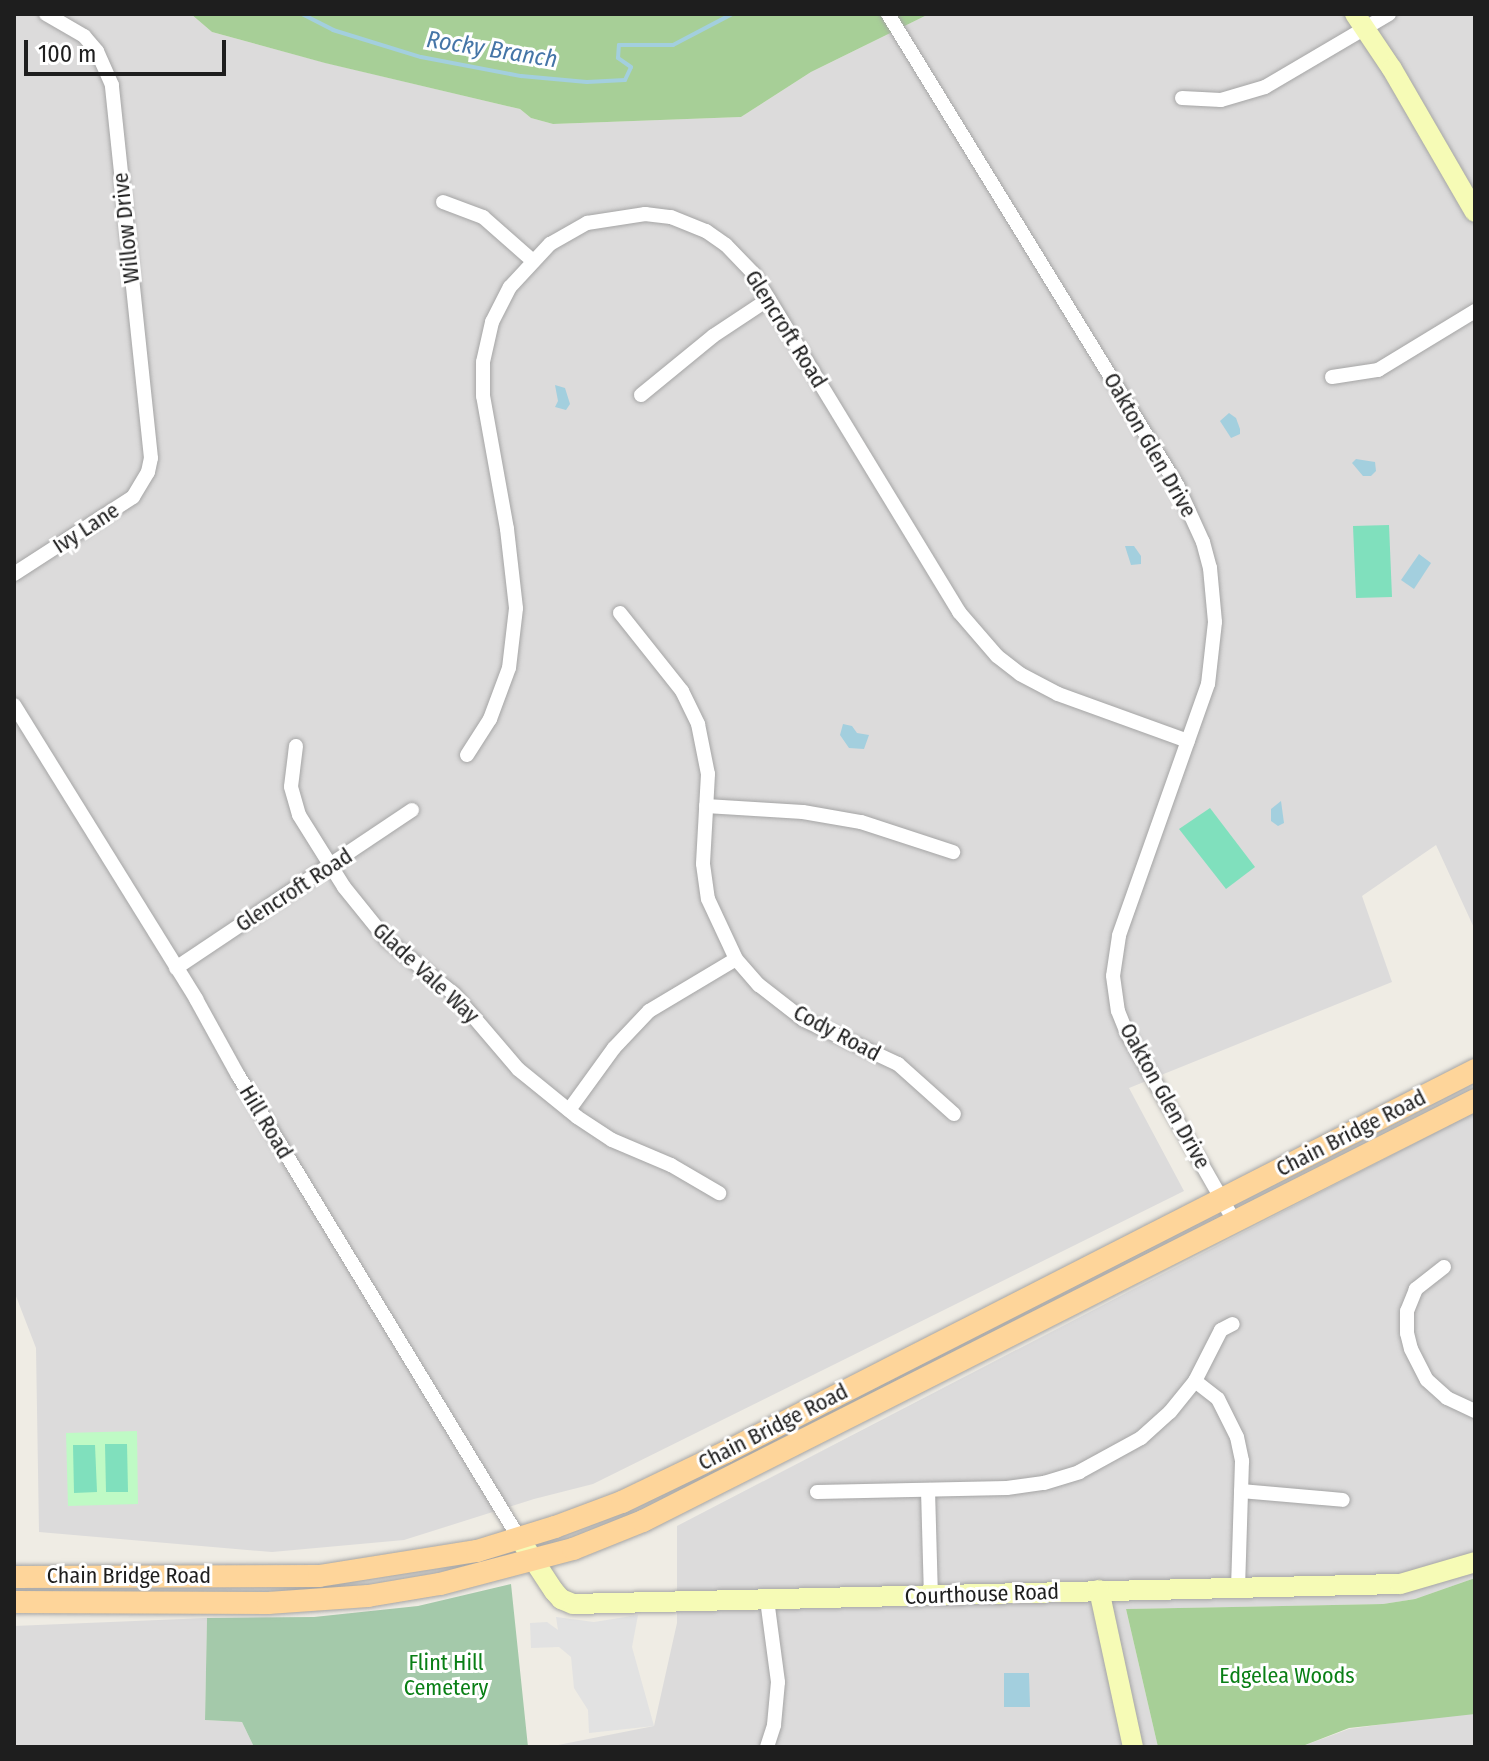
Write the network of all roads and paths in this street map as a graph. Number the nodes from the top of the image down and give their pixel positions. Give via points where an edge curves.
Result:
1 (46, 14) edge
2 (888, 14) edge
3 (1389, 14) edge
4 (1360, 21) edge
5 (1182, 98) dead end
6 (443, 202) dead end
7 (1475, 212) edge
8 (532, 260) junction
9 (769, 299) junction
10 (1475, 311) edge
11 (1332, 377) dead end
12 (641, 395) dead end
13 (148, 472) joint
14 (14, 574) edge
15 (620, 613) dead end
16 (14, 705) edge
17 (1188, 741) junction
18 (296, 746) dead end
19 (467, 755) dead end
20 (706, 806) junction
21 (412, 810) dead end
22 (953, 852) dead end
23 (331, 867) junction
24 (736, 959) junction
25 (176, 968) junction
26 (1475, 1070) edge
27 (1475, 1100) edge
28 (569, 1110) junction
29 (954, 1114) dead end
30 (719, 1193) dead end
31 (1222, 1198) junction
32 (1235, 1222) junction
33 (1444, 1267) dead end
34 (1233, 1324) dead end
35 (1195, 1381) junction
36 (1475, 1411) edge
37 (928, 1490) junction
38 (1241, 1491) junction
39 (817, 1492) dead end
40 (1343, 1500) dead end
41 (519, 1538) junction
42 (14, 1560) edge
43 (535, 1562) junction
44 (1475, 1562) edge
45 (65, 1575) junction
46 (14, 1577) edge
47 (1238, 1587) junction
48 (1099, 1590) junction
49 (931, 1595) junction
50 (767, 1600) junction
51 (14, 1602) edge
52 (767, 1747) edge
53 (1133, 1747) edge

1 - 13 street, Willow Drive via 84,36 102,59 112,85 151,446
2 - 17 street, Oakton Glen Drive via 1193,517 1210,568 1215,622 1208,684
3 - 4 street
4 - 5 street via 1297,69 1240,97
4 - 7 street
6 - 8 street via 483,217
8 - 9 street, Glencroft Road via 587,223 625,214 669,217 726,245
8 - 19 street, Glencroft Road via 498,308 483,362 483,396 516,608 509,668 490,719
9 - 12 street
9 - 17 street, Glencroft Road via 977,635 1038,685
10 - 11 street via 1378,370
13 - 14 street, Ivy Lane via 121,506
15 - 20 street, Cody Road via 682,691 698,724 708,774
16 - 25 street, Hill Road
17 - 31 street, Oakton Glen Drive via 1119,936 1113,988 1127,1033
18 - 23 street, Glade Vale Way via 293,799
20 - 22 street via 861,822
20 - 24 street, Cody Road via 703,864 708,899
21 - 23 street, Glencroft Road
23 - 25 street, Glencroft Road
23 - 28 street, Glade Vale Way via 386,939 454,994 518,1069
24 - 28 street via 649,1011
24 - 29 street, Cody Road via 804,1020 898,1064
25 - 41 street, Hill Road
26 - 31 main road, Chain Bridge Road
27 - 32 main road, Chain Bridge Road
28 - 30 street, Glade Vale Way via 595,1130
31 - 32 street, Oakton Glen Drive
31 - 41 main road, Chain Bridge Road via 726,1452 622,1502
32 - 43 main road, Chain Bridge Road via 643,1521
33 - 36 street via 1416,1289 1407,1311 1407,1333 1427,1380 1447,1398
34 - 35 street via 1221,1330
35 - 37 street via 1141,1438 1079,1472 1007,1488
35 - 38 street via 1218,1399 1230,1419 1242,1461
37 - 39 street
37 - 49 street
38 - 40 street
38 - 47 street
41 - 43 street, Courthouse Road
41 - 45 main road, Chain Bridge Road via 432,1560 319,1576
42 - 45 main road
43 - 50 street, Courthouse Road via 567,1603
43 - 51 main road, Chain Bridge Road via 440,1584 318,1600
44 - 47 street, Courthouse Road via 1400,1584
45 - 46 main road, Chain Bridge Road
47 - 48 street, Courthouse Road
48 - 49 street, Courthouse Road
48 - 53 street
49 - 50 street, Courthouse Road
50 - 52 street via 778,1682

